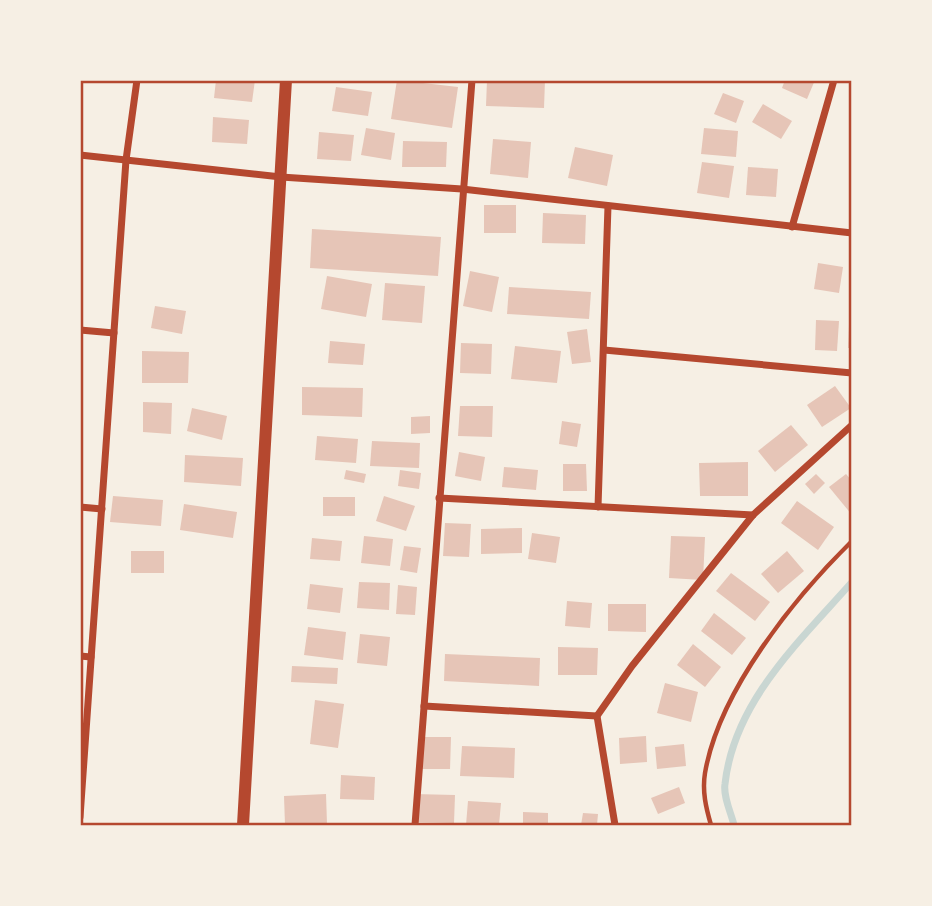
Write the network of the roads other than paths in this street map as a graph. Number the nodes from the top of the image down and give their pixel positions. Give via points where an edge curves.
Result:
1 (136, 80) edge
2 (286, 80) edge
3 (472, 80) edge
4 (834, 80) edge
5 (80, 155) edge
6 (126, 160) junction
7 (281, 177) junction
8 (462, 189) junction
9 (608, 206) junction
10 (792, 227) junction
11 (852, 233) edge
12 (80, 330) edge
13 (114, 333) junction
14 (604, 350) junction
15 (852, 373) edge
16 (852, 425) edge
17 (439, 498) junction
18 (80, 507) edge
19 (598, 507) junction
20 (102, 509) junction
21 (753, 515) junction
22 (80, 656) edge
23 (92, 657) junction
24 (424, 706) junction
25 (597, 716) junction
26 (80, 817) edge
27 (243, 825) edge
28 (415, 825) edge
29 (615, 825) edge

1 - 6 street
2 - 7 street
3 - 8 street
4 - 10 street
5 - 6 street
6 - 7 street
6 - 13 street
7 - 8 street
7 - 27 street
8 - 9 street
8 - 17 street
9 - 10 street
9 - 14 street
10 - 11 street
12 - 13 street
13 - 20 street
14 - 15 street
14 - 19 street
16 - 21 street
17 - 19 street
17 - 24 street
18 - 20 street
19 - 21 street
20 - 23 street
21 - 25 street
22 - 23 street
23 - 26 street
24 - 25 street
24 - 28 street
25 - 29 street

